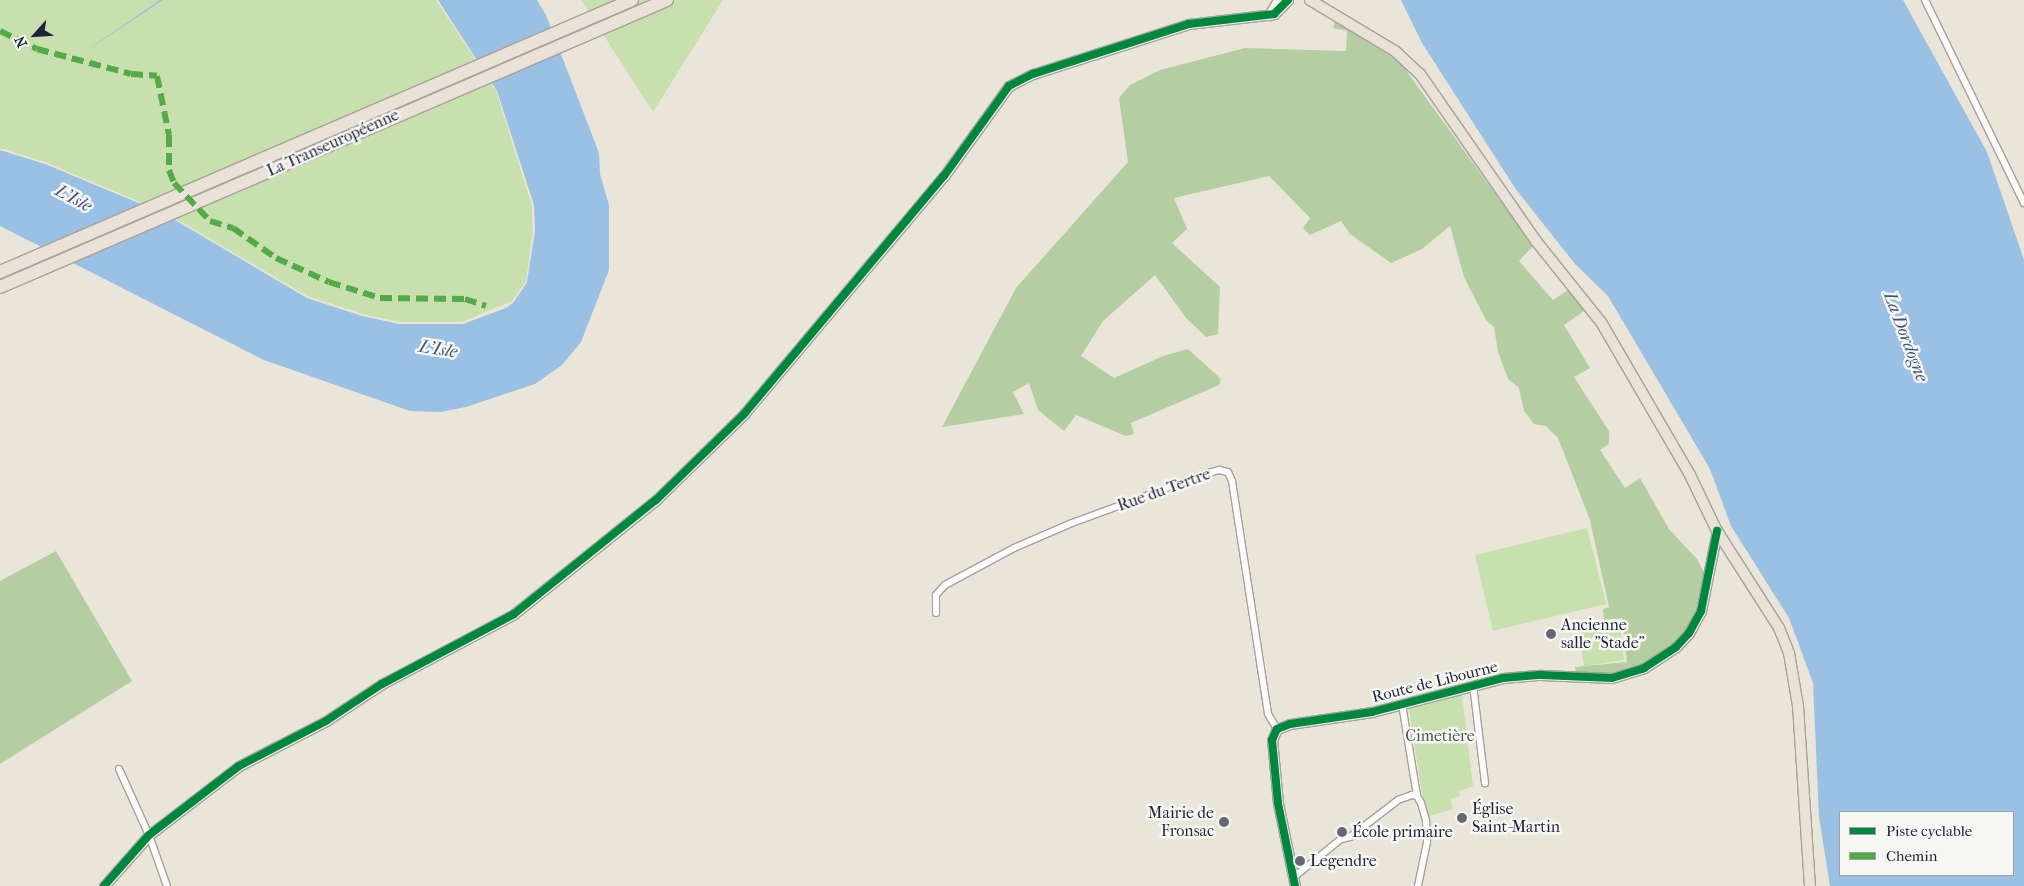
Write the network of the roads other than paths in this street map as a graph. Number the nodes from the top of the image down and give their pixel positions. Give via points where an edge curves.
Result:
1 (632, 0) edge
2 (667, 0) edge
3 (1278, 0) edge
4 (1288, 0) edge
5 (1310, 0) edge
6 (1322, 0) edge
7 (1925, 0) edge
8 (1334, 12) junction
9 (1268, 15) junction
10 (438, 90) junction
11 (2024, 203) edge
12 (0, 272) edge
13 (0, 287) edge
14 (1717, 531) junction
15 (936, 613) dead end
16 (1473, 685) junction
17 (1402, 704) junction
18 (1277, 730) junction
19 (119, 769) dead end
20 (1485, 783) dead end
21 (1416, 796) junction
22 (149, 835) junction
23 (1294, 882) edge
24 (104, 886) edge
25 (166, 886) edge
26 (1418, 886) edge
27 (1810, 886) edge

1 - 10 highway, La Transeuropéenne
2 - 10 highway, La Transeuropéenne
3 - 9 street
4 - 9 street via 1278,12
5 - 8 main road
6 - 8 main road
7 - 11 street
8 - 14 main road via 1395,51 1420,74 1536,241 1601,322 1690,475
9 - 22 street via 1189,24 1038,72 1009,86 944,176 744,414 656,500 536,599 382,684 326,721 259,754
10 - 12 highway, La Transeuropéenne via 201,185
10 - 13 highway, La Transeuropéenne via 218,194
14 - 16 street, Route de Libourne via 1701,611 1689,633 1661,659 1612,678 1541,675
14 - 27 main road via 1778,628 1789,653 1798,706
15 - 18 street, Rue du Tertre via 936,595 945,585 1014,548 1072,523 1196,478 1219,470 1228,472 1268,714
16 - 17 street, Route de Libourne
16 - 20 street
17 - 18 street, Route de Libourne via 1290,724
17 - 21 street
18 - 23 street via 1272,740 1278,804
19 - 22 street
21 - 23 street via 1398,800 1350,837 1340,839
21 - 26 street via 1426,821 1427,842
22 - 24 street
22 - 25 street

